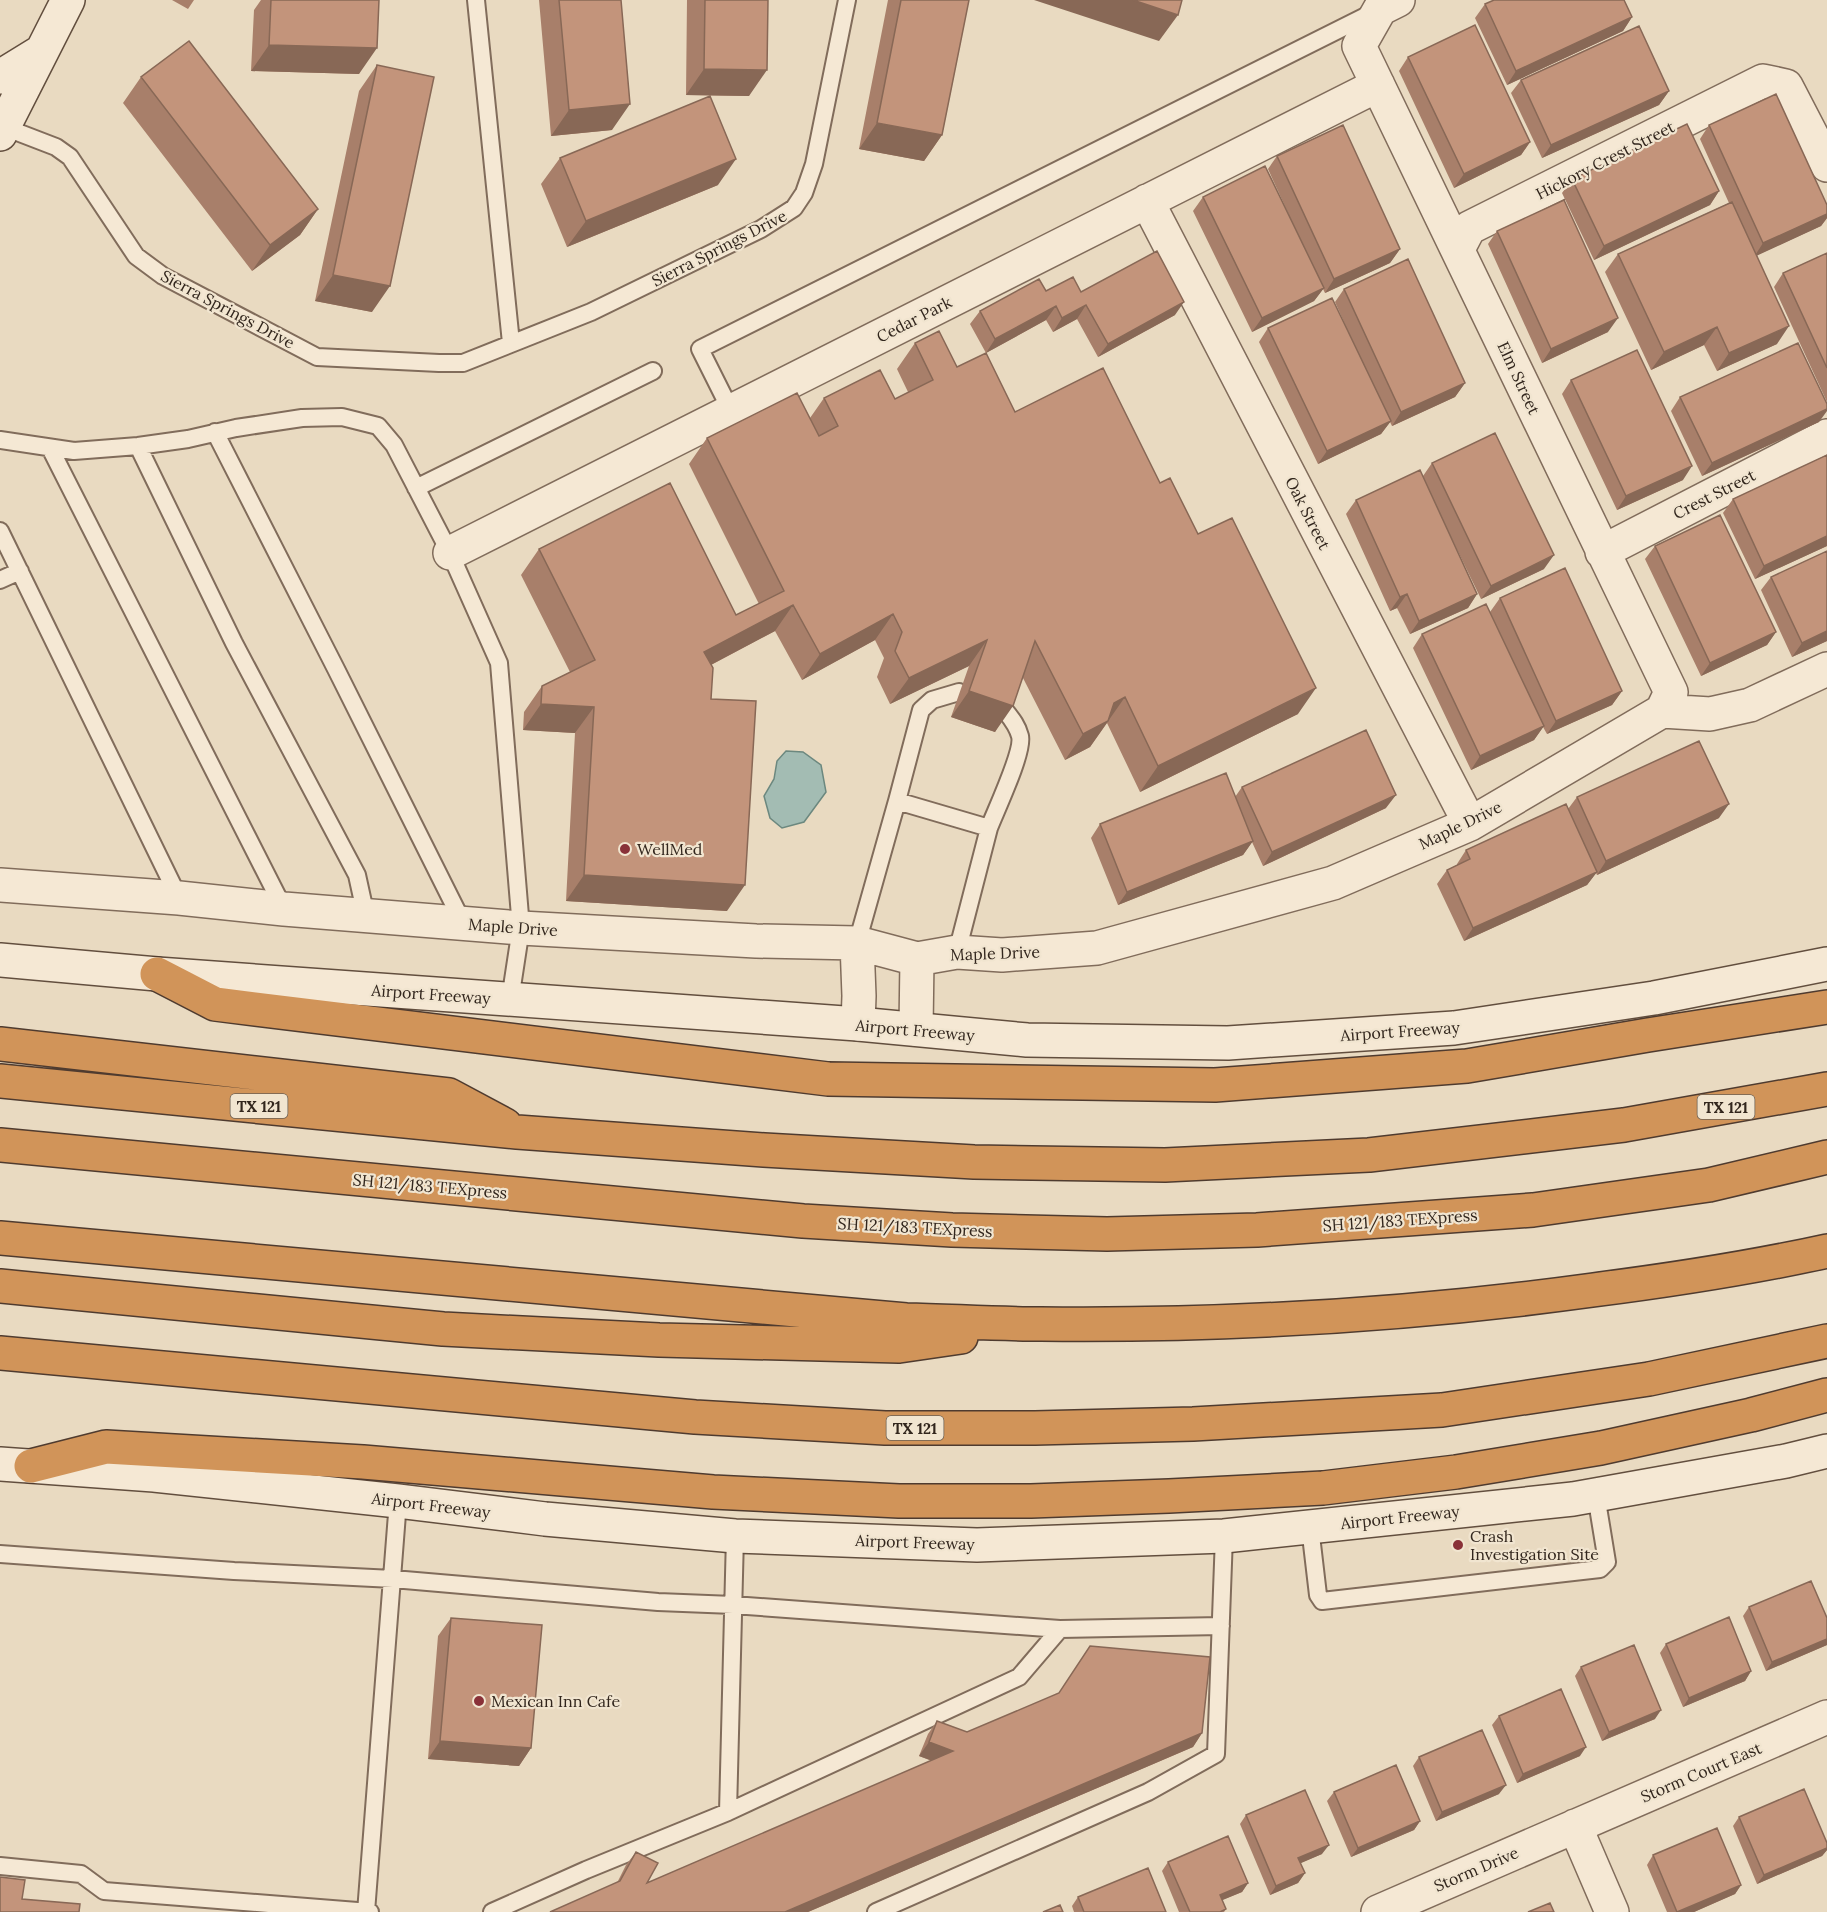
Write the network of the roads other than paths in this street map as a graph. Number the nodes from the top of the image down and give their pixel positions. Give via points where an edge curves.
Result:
1 (68, 0) edge
2 (476, 0) edge
3 (847, 0) edge
4 (1389, 4) edge
5 (42, 51) junction
6 (0, 77) edge
7 (1378, 85) junction
8 (2, 131) edge
9 (1827, 165) edge
10 (1147, 201) junction
11 (1458, 249) junction
12 (511, 343) junction
13 (652, 371) dead end
14 (731, 411) junction
15 (214, 432) junction
16 (1827, 436) edge
17 (0, 440) edge
18 (138, 446) junction
19 (50, 448) junction
20 (416, 488) junction
21 (0, 531) edge
22 (1602, 552) junction
23 (450, 553) junction
24 (20, 571) junction
25 (0, 580) edge
26 (1827, 669) edge
27 (960, 692) edge
28 (1003, 708) edge
29 (1662, 711) junction
30 (897, 801) junction
31 (1470, 824) junction
32 (989, 828) junction
33 (0, 885) edge
34 (179, 898) junction
35 (284, 909) junction
36 (366, 916) junction
37 (463, 923) junction
38 (521, 928) junction
39 (857, 943) junction
40 (957, 952) junction
41 (0, 960) edge
42 (917, 960) junction
43 (1827, 964) edge
44 (157, 974) junction
45 (510, 1000) junction
46 (1827, 1007) edge
47 (858, 1024) junction
48 (916, 1029) junction
49 (0, 1044) edge
50 (0, 1081) edge
51 (1827, 1089) edge
52 (517, 1132) junction
53 (0, 1145) edge
54 (1827, 1157) edge
55 (0, 1238) edge
56 (1827, 1251) edge
57 (0, 1286) edge
58 (1040, 1324) junction
59 (1827, 1341) edge
60 (0, 1353) edge
61 (1827, 1395) edge
62 (1827, 1451) edge
63 (16, 1465) edge
64 (1596, 1495) junction
65 (398, 1501) junction
66 (1311, 1527) junction
67 (735, 1536) junction
68 (1224, 1536) junction
69 (0, 1554) edge
70 (393, 1579) junction
71 (733, 1605) junction
72 (1221, 1626) junction
73 (1060, 1629) junction
74 (1827, 1717) edge
75 (728, 1812) junction
76 (1575, 1826) junction
77 (0, 1866) edge
78 (366, 1912) edge
79 (370, 1912) edge
80 (492, 1912) edge
81 (876, 1912) edge
82 (1378, 1912) edge
83 (1612, 1912) edge

1 - 5 street
2 - 12 lane
3 - 12 lane, Sierra Springs Drive via 814,164 794,208 761,229 591,312
4 - 7 street, Elm Street via 1359,46
4 - 14 lane via 700,349
5 - 6 street
5 - 8 street
7 - 10 street, Cedar Park
7 - 11 street, Elm Street
8 - 12 lane, Sierra Springs Drive via 56,147 70,157 136,256 163,276 317,357 463,363
9 - 11 street, Hickory Crest Street via 1786,86 1763,81 1469,228
10 - 14 street, Cedar Park
10 - 31 street, Oak Street
11 - 22 street, Elm Street
13 - 20 lane
14 - 23 street, Cedar Park
15 - 18 lane
15 - 20 lane via 302,418 342,417 378,426 394,445
15 - 37 lane
16 - 22 street, Crest Street
17 - 19 lane
18 - 19 lane via 74,451
18 - 36 lane via 234,643 357,875
19 - 35 lane
20 - 23 lane
21 - 24 lane
22 - 29 street, Elm Street via 1671,692
23 - 38 lane via 499,663
24 - 25 lane
24 - 34 lane
26 - 29 street via 1750,705 1710,714
27 - 30 lane via 932,700 921,710
28 - 32 lane via 1021,738
29 - 31 street, Maple Drive
30 - 32 lane
30 - 39 lane
31 - 40 street, Maple Drive via 1334,882 1097,948 1002,955
32 - 40 lane
33 - 34 street, Maple Drive
34 - 35 street, Maple Drive
35 - 36 street, Maple Drive
36 - 37 street, Maple Drive
37 - 38 street, Maple Drive
38 - 39 street, Maple Drive
38 - 45 lane
39 - 42 street, Maple Drive
39 - 47 street
40 - 42 street, Maple Drive
41 - 44 street, Airport Freeway
42 - 48 street
43 - 48 street, Airport Freeway via 1654,998 1442,1029 1228,1043 1028,1040
44 - 45 street, Airport Freeway
44 - 46 highway via 215,1004 828,1080 1215,1085 1467,1066
45 - 47 street, Airport Freeway
47 - 48 street, Airport Freeway
49 - 52 highway via 449,1095
50 - 52 highway, TX 121
51 - 52 highway, TX 121 via 1624,1125 1370,1155 1165,1165 974,1162
53 - 54 highway, SH 121/183 TEXpress via 803,1221 1107,1234 1257,1230 1533,1210 1709,1185
55 - 58 highway via 906,1320
56 - 58 highway via 1496,1303 1347,1316 1194,1323
57 - 58 highway via 443,1329 658,1340 899,1347
59 - 60 highway, TX 121 via 1649,1379 1442,1410 1035,1428 885,1428 694,1417
61 - 63 highway via 1601,1448 1456,1472 1323,1488 1169,1496 899,1502 105,1447
62 - 64 street, Airport Freeway
63 - 65 street, Airport Freeway
64 - 66 street, Airport Freeway
64 - 66 lane via 1606,1562 1600,1569 1322,1601 1318,1595
65 - 67 street, Airport Freeway
65 - 70 lane
66 - 68 street, Airport Freeway
67 - 68 street, Airport Freeway via 977,1545
67 - 71 lane
68 - 72 lane
69 - 70 lane
70 - 71 lane
70 - 78 lane
71 - 73 lane
71 - 75 lane
72 - 73 lane
72 - 81 lane via 1216,1754 1148,1792
73 - 75 lane via 1019,1677
74 - 76 street, Storm Court East
75 - 80 lane
76 - 82 street, Storm Drive
76 - 83 street
77 - 78 lane via 81,1874 104,1891
78 - 79 lane

